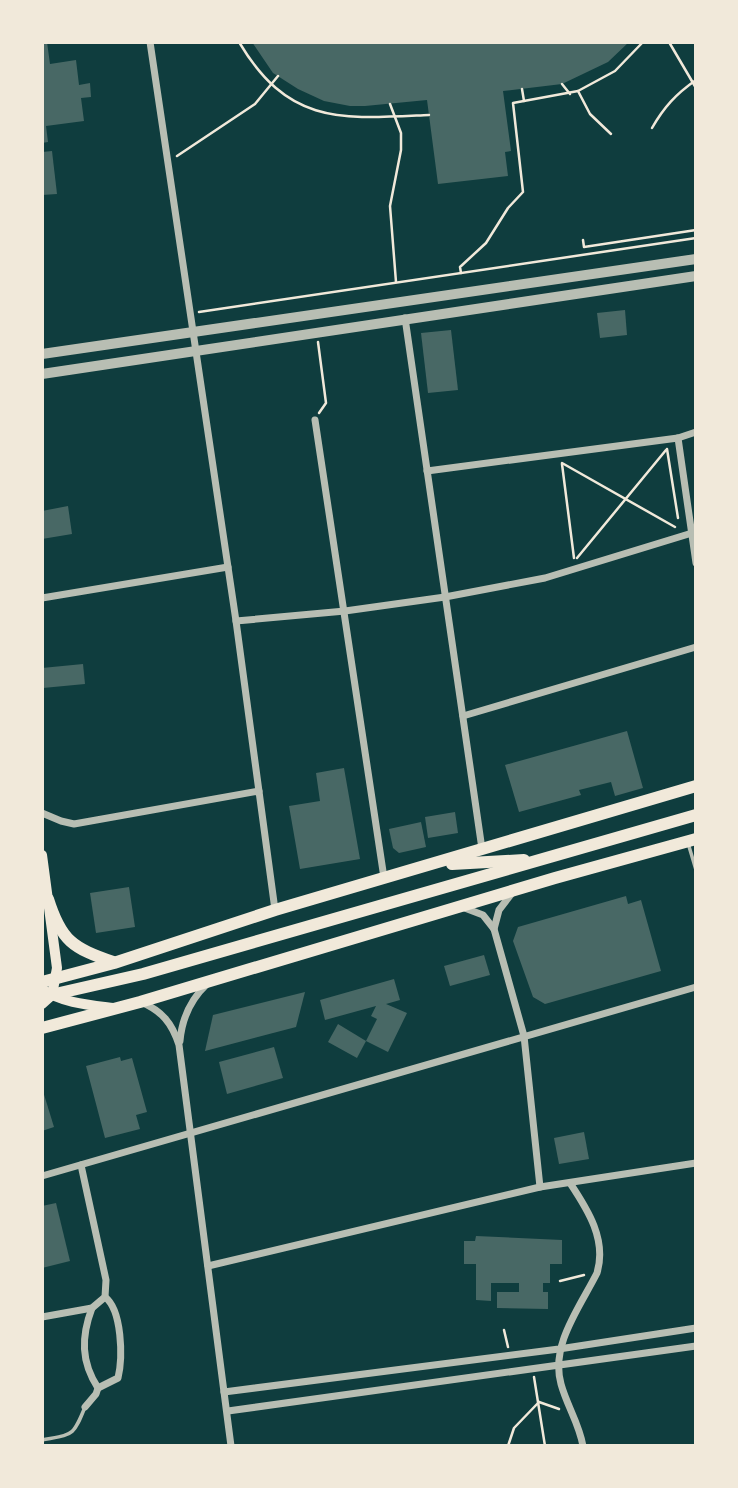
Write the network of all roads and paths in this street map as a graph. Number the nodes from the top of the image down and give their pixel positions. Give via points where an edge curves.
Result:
1 (150, 42) edge
2 (239, 42) edge
3 (643, 42) edge
4 (669, 42) edge
5 (278, 76) dead end
6 (694, 81) edge
7 (271, 84) junction
8 (562, 84) dead end
9 (696, 88) edge
10 (522, 89) dead end
11 (578, 92) junction
12 (570, 94) junction
13 (524, 101) junction
14 (390, 104) dead end
15 (429, 115) dead end
16 (394, 117) junction
17 (652, 128) dead end
18 (611, 134) dead end
19 (175, 157) dead end
20 (696, 230) edge
21 (696, 238) edge
22 (583, 240) dead end
23 (604, 244) junction
24 (606, 252) junction
25 (696, 259) edge
26 (461, 273) junction
27 (696, 276) edge
28 (575, 277) junction
29 (396, 282) junction
30 (577, 294) junction
31 (419, 299) junction
32 (195, 313) dead end
33 (422, 316) junction
34 (405, 318) junction
35 (193, 331) junction
36 (317, 332) junction
37 (196, 351) junction
38 (42, 354) edge
39 (42, 374) edge
40 (315, 420) joint
41 (696, 432) edge
42 (678, 438) junction
43 (667, 449) junction
44 (561, 453) junction
45 (562, 463) junction
46 (427, 471) junction
47 (625, 498) junction
48 (680, 530) junction
49 (692, 533) junction
50 (667, 534) dead end
51 (588, 557) dead end
52 (574, 561) junction
53 (696, 563) edge
54 (228, 567) junction
55 (445, 597) junction
56 (42, 598) edge
57 (345, 611) junction
58 (236, 621) junction
59 (696, 647) edge
60 (463, 716) junction
61 (696, 786) edge
62 (259, 791) junction
63 (42, 813) edge
64 (696, 816) edge
65 (692, 840) edge
66 (482, 849) junction
67 (42, 856) edge
68 (549, 858) junction
69 (429, 866) junction
70 (696, 870) edge
71 (383, 878) junction
72 (518, 889) junction
73 (48, 899) junction
74 (457, 907) junction
75 (275, 910) junction
76 (494, 929) junction
77 (114, 962) junction
78 (56, 979) junction
79 (213, 979) junction
80 (42, 982) edge
81 (696, 987) edge
82 (44, 996) edge
83 (140, 1002) junction
84 (117, 1008) junction
85 (42, 1028) edge
86 (524, 1036) junction
87 (179, 1045) junction
88 (192, 1133) junction
89 (696, 1163) edge
90 (81, 1165) junction
91 (42, 1176) edge
92 (570, 1183) junction
93 (540, 1187) junction
94 (208, 1266) junction
95 (598, 1270) junction
96 (560, 1281) dead end
97 (105, 1297) junction
98 (92, 1308) junction
99 (42, 1317) edge
100 (696, 1328) edge
101 (504, 1330) dead end
102 (696, 1346) edge
103 (559, 1349) junction
104 (510, 1355) junction
105 (558, 1366) junction
106 (534, 1369) junction
107 (97, 1388) junction
108 (224, 1392) junction
109 (539, 1402) junction
110 (85, 1407) joint
111 (560, 1409) dead end
112 (228, 1411) junction
113 (42, 1440) edge
114 (231, 1446) edge
115 (508, 1446) edge
116 (545, 1446) edge
117 (583, 1446) edge

1 - 35 street
2 - 7 path
3 - 11 path via 615,71
4 - 6 path
5 - 7 path
6 - 9 path
6 - 17 path via 671,99
7 - 16 path via 315,111 348,118
7 - 19 path via 255,104
8 - 12 path
10 - 13 path
11 - 12 path
11 - 18 path via 590,114
12 - 13 path
13 - 26 path via 513,103 523,192 485,243 460,267
14 - 16 path
15 - 16 path
16 - 29 path via 401,133 390,206
20 - 23 path
21 - 24 path
22 - 23 path via 584,247
23 - 24 path
24 - 26 path
25 - 28 street
26 - 29 path
27 - 30 street
28 - 30 street
28 - 31 street
29 - 32 path
30 - 33 street
31 - 33 street
31 - 35 street
33 - 34 street
34 - 36 street
34 - 46 street
35 - 37 street
35 - 38 street
36 - 37 street
36 - 40 path via 326,402
37 - 39 street
37 - 54 street
40 - 57 street
41 - 42 street
42 - 43 path
42 - 44 street
42 - 49 street
43 - 47 path
43 - 48 path
44 - 45 path
44 - 46 street
45 - 47 path
45 - 52 path
46 - 55 street
47 - 48 path
47 - 52 path
48 - 50 path
49 - 53 street
49 - 55 street via 545,578
51 - 52 path
54 - 56 street
54 - 58 street
55 - 57 street
55 - 60 street
57 - 58 street
57 - 71 street
58 - 62 street
59 - 60 street
60 - 66 street
61 - 66 main road
62 - 63 street via 74,824
62 - 75 street
64 - 68 main road
65 - 70 lane
65 - 72 main road
66 - 69 main road
67 - 73 main road
68 - 69 main road
68 - 82 main road via 143,974
69 - 71 main road
71 - 75 main road
72 - 74 main road
72 - 76 street via 499,911
73 - 77 main road via 59,928 74,946
73 - 78 main road
74 - 76 street via 482,915
74 - 79 main road
75 - 77 main road
76 - 86 street
77 - 78 main road
78 - 80 main road
78 - 82 main road
79 - 83 main road
79 - 87 street via 188,1008
81 - 86 street
82 - 84 main road
83 - 84 main road
83 - 87 street via 166,1018
84 - 85 main road
86 - 88 street
86 - 93 street
87 - 88 street
88 - 90 street
88 - 94 street
89 - 92 street
90 - 91 street
90 - 97 street via 106,1280
92 - 93 street
92 - 95 street via 594,1222 600,1246
93 - 94 street
94 - 108 street
95 - 96 path
95 - 103 street
97 - 98 street
97 - 107 street via 114,1308 121,1365 118,1378
98 - 99 street
98 - 107 street via 87,1322 86,1370
100 - 103 street
101 - 104 path
102 - 105 street
103 - 104 street
103 - 105 street
104 - 108 street
105 - 106 street
105 - 117 street
106 - 109 path
106 - 112 street
107 - 110 street
108 - 112 street
109 - 111 path
109 - 115 path via 514,1428
109 - 116 path
110 - 113 lane via 71,1434
112 - 114 street

